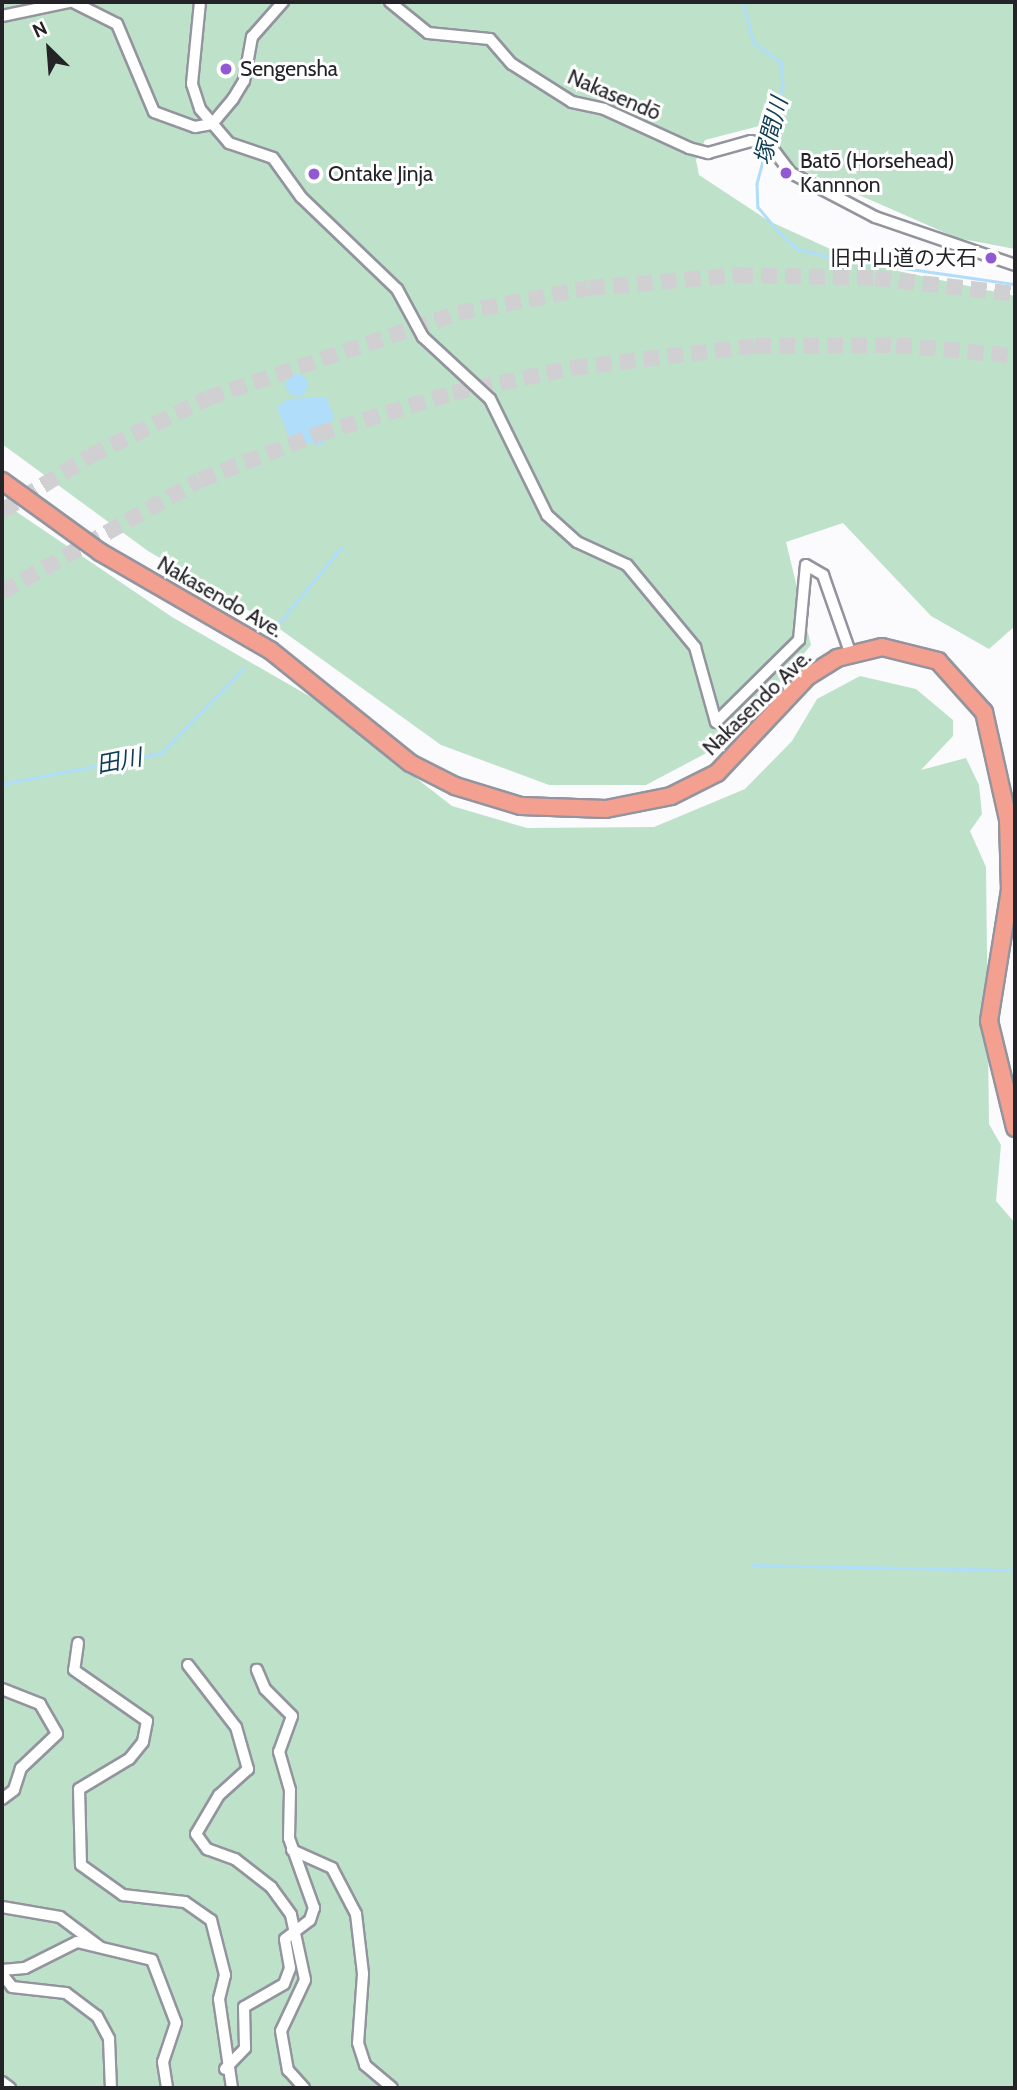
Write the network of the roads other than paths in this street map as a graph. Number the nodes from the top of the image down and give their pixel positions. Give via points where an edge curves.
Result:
1 (71, 2) edge
2 (200, 2) edge
3 (283, 2) edge
4 (390, 2) edge
5 (2, 16) edge
6 (212, 124) junction
7 (1015, 265) edge
8 (2, 481) edge
9 (850, 652) junction
10 (1015, 1128) edge
11 (78, 1643) dead end
12 (188, 1665) dead end
13 (257, 1670) dead end
14 (2, 1689) edge
15 (2, 1799) edge
16 (292, 1850) junction
17 (2, 1907) edge
18 (294, 1928) junction
19 (100, 1947) junction
20 (2, 1972) edge
21 (225, 2069) junction
22 (2, 2082) edge
23 (10, 2088) edge
24 (111, 2088) edge
25 (166, 2088) edge
26 (232, 2088) edge
27 (304, 2088) edge
28 (392, 2088) edge

1 - 5 street
1 - 6 street via 117,24 154,112 182,124
2 - 6 street via 192,93
3 - 6 street via 258,27 241,88
4 - 7 street, Nakasendō via 428,33 490,39 512,64 572,102 604,109 708,153 751,141 768,146 790,173 875,217
6 - 9 street via 229,143 273,158 301,198 397,289 423,337 490,399 547,515 577,542 627,565 695,646 716,722 799,640 806,565 823,575
8 - 9 highway, Nakasendo Ave. via 100,552 270,650 410,763 512,804 606,809 687,790 735,757 807,677
9 - 10 highway, Nakasendo Ave. via 906,649 938,661 968,688 989,725 1012,859 989,1021
11 - 21 street via 74,1670 147,1721 143,1742 129,1759 79,1789 81,1865 123,1895 185,1902 211,1920 225,1975 219,1999
12 - 18 street via 236,1727 248,1769 219,1795 196,1825 196,1834 207,1849 235,1859 271,1887 284,1900
13 - 16 street via 265,1689 292,1716 279,1752 290,1790
14 - 15 street via 40,1704 57,1734 21,1768 14,1790
16 - 18 street via 313,1908 310,1920
16 - 28 street via 331,1868 356,1914 363,1974 358,2043 365,2065
17 - 19 street via 60,1917
18 - 21 street via 285,1939 289,1977 244,2007 245,2048
18 - 27 street via 305,1980 281,2031 288,2070
19 - 20 street via 68,1942 24,1968
19 - 25 street via 144,1955 161,1971 176,2023 163,2062
20 - 24 street via 12,1987 66,1993 97,2016 109,2039
21 - 26 street
22 - 23 street

